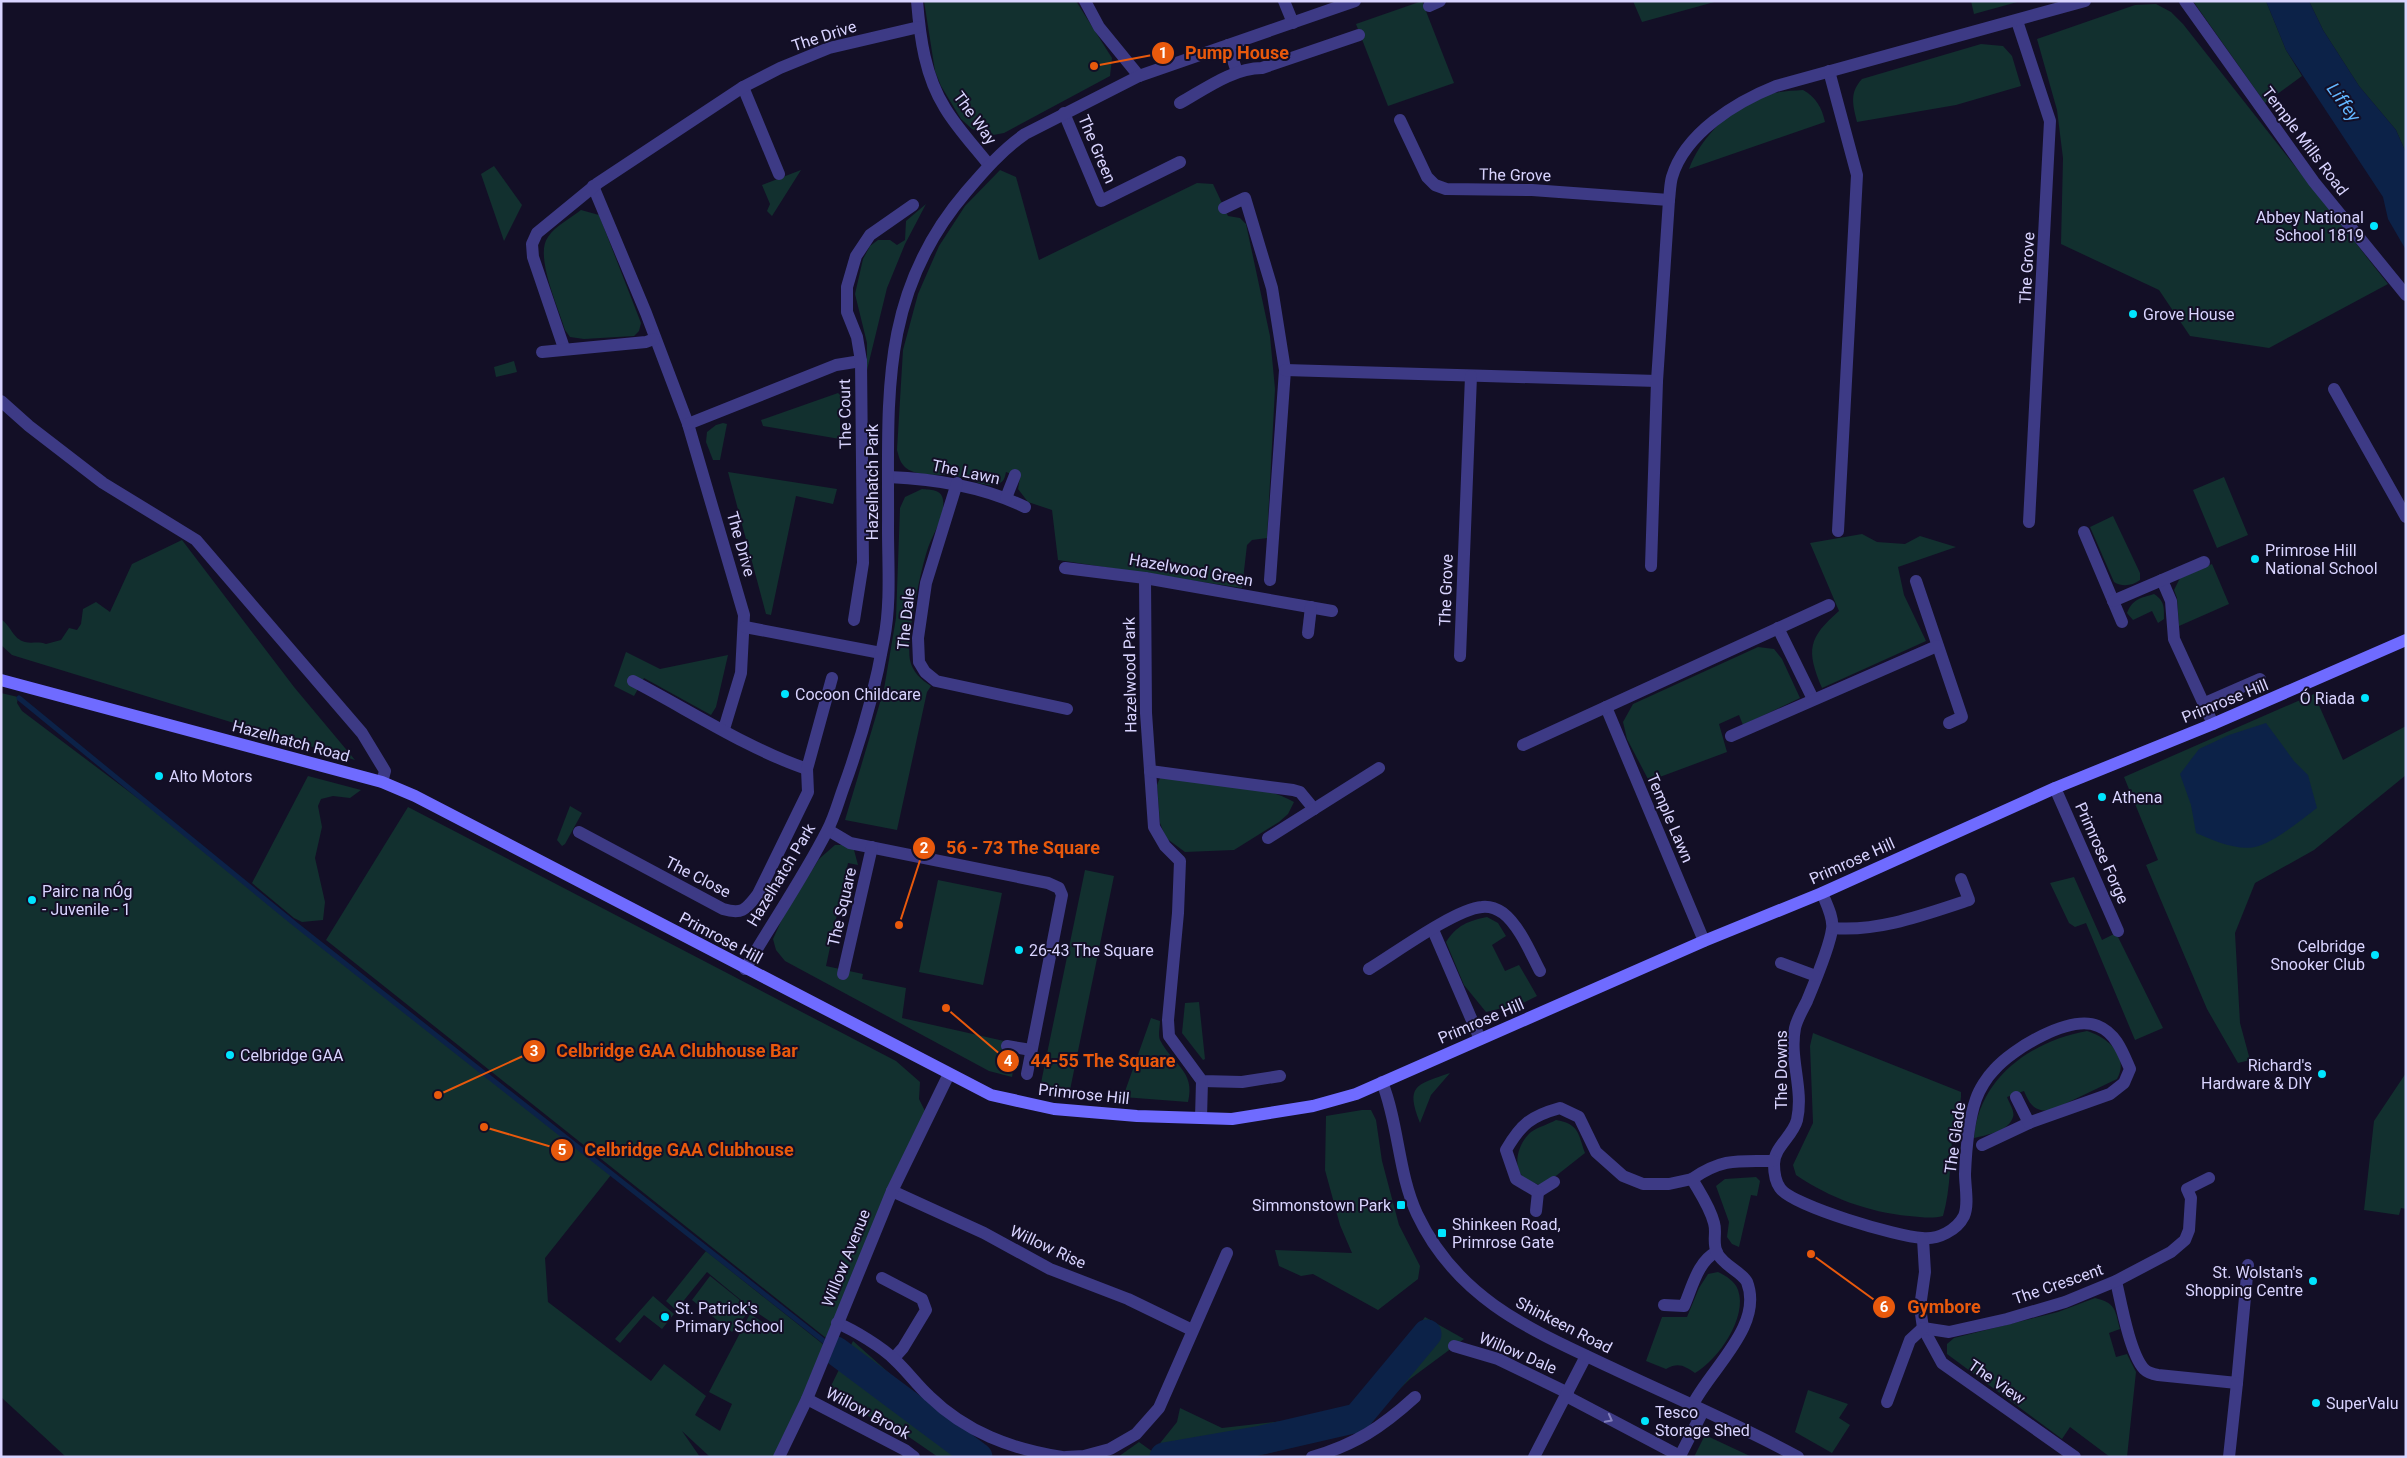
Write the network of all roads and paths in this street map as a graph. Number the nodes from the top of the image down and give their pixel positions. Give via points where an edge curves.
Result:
1 (917, 1) edge
2 (1085, 1) edge
3 (1284, 1) edge
4 (1355, 1) edge
5 (2086, 1) edge
6 (2185, 1) edge
7 (2017, 22) junction
8 (1294, 23) junction
9 (919, 27) junction
10 (1358, 35) dead end
11 (1228, 45) junction
12 (1829, 71) junction
13 (1237, 72) junction
14 (1139, 76) junction
15 (743, 87) junction
16 (1180, 103) dead end
17 (1064, 113) junction
18 (1400, 120) dead end
19 (1180, 162) dead end
20 (989, 165) junction
21 (779, 174) dead end
22 (594, 186) junction
23 (1669, 200) junction
24 (913, 205) dead end
25 (1224, 208) dead end
26 (2406, 295) edge
27 (654, 339) junction
28 (564, 348) junction
29 (542, 352) dead end
30 (861, 361) junction
31 (1285, 370) junction
32 (1471, 376) junction
33 (1657, 380) junction
34 (2334, 388) dead end
35 (1, 401) edge
36 (688, 424) junction
37 (1015, 475) dead end
38 (889, 477) junction
39 (956, 483) junction
40 (1006, 498) junction
41 (1025, 507) dead end
42 (2406, 517) edge
43 (2029, 522) dead end
44 (1838, 531) dead end
45 (2084, 532) dead end
46 (2204, 562) dead end
47 (1651, 566) dead end
48 (1065, 568) dead end
49 (1145, 578) junction
50 (1270, 580) dead end
51 (2162, 580) junction
52 (1916, 581) dead end
53 (2113, 601) junction
54 (1829, 605) dead end
55 (1311, 607) junction
56 (1332, 611) dead end
57 (854, 620) dead end
58 (2122, 622) dead end
59 (745, 627) junction
60 (1778, 628) junction
61 (1308, 633) dead end
62 (2406, 640) edge
63 (1937, 646) junction
64 (881, 653) junction
65 (1460, 656) dead end
66 (832, 678) dead end
67 (2260, 679) dead end
68 (1, 680) edge
69 (633, 681) dead end
70 (1813, 699) junction
71 (2205, 703) junction
72 (1606, 707) junction
73 (1067, 709) dead end
74 (1949, 723) dead end
75 (2213, 724) junction
76 (724, 729) junction
77 (1731, 736) dead end
78 (1523, 745) dead end
79 (807, 768) junction
80 (1379, 768) dead end
81 (1150, 771) junction
82 (382, 782) junction
83 (2055, 788) junction
84 (1314, 809) junction
85 (828, 830) junction
86 (579, 832) dead end
87 (1268, 838) dead end
88 (872, 847) junction
89 (558, 871) joint
90 (1961, 879) dead end
91 (1822, 893) junction
92 (1833, 928) junction
93 (1433, 930) junction
94 (2118, 931) dead end
95 (1704, 941) junction
96 (1781, 963) dead end
97 (745, 969) junction
98 (1369, 969) dead end
99 (1540, 971) dead end
100 (843, 974) dead end
101 (1816, 976) junction
102 (1480, 1039) junction
103 (1007, 1046) dead end
104 (1031, 1050) junction
105 (949, 1074) junction
106 (1028, 1074) dead end
107 (1280, 1076) dead end
108 (1202, 1081) junction
109 (1382, 1082) junction
110 (2016, 1097) dead end
111 (1201, 1118) junction
112 (2029, 1123) junction
113 (1982, 1145) dead end
114 (1774, 1161) junction
115 (2209, 1178) dead end
116 (1692, 1179) junction
117 (1554, 1182) dead end
118 (892, 1191) junction
119 (1538, 1192) junction
120 (1536, 1211) dead end
121 (1923, 1239) junction
122 (1717, 1252) junction
123 (1227, 1253) dead end
124 (2248, 1265) dead end
125 (882, 1278) dead end
126 (2116, 1282) junction
127 (1664, 1305) dead end
128 (837, 1323) junction
129 (1923, 1328) junction
130 (1192, 1330) junction
131 (1454, 1346) dead end
132 (1586, 1356) junction
133 (894, 1358) junction
134 (2237, 1383) junction
135 (1567, 1395) junction
136 (1415, 1397) dead end
137 (807, 1399) junction
138 (1888, 1402) dead end
139 (1697, 1409) junction
140 (2067, 1454) edge
141 (1680, 1456) edge
142 (779, 1457) edge
143 (914, 1457) edge
144 (1062, 1457) edge
145 (1066, 1457) edge
146 (1313, 1457) edge
147 (1534, 1457) edge
148 (1798, 1457) edge
149 (2229, 1457) edge

1 - 9 street, The Way
2 - 14 street via 1099,27
3 - 8 street
4 - 8 street, Hazelhatch Park
5 - 7 street
6 - 26 street, Temple Mills Road via 2314,182
7 - 12 street
7 - 43 street, The Grove via 2050,121
8 - 11 street, Hazelhatch Park
9 - 15 street, The Drive via 829,48
9 - 20 street, The Way via 926,64 941,101
10 - 13 street via 1262,68
11 - 13 street
11 - 14 street, Hazelhatch Park
12 - 23 street via 1747,98 1717,118 1682,156 1672,177
12 - 44 street via 1857,174
13 - 16 street
14 - 17 street, Hazelhatch Park
15 - 21 street
15 - 22 street, The Drive
17 - 19 street, The Green via 1101,201
17 - 20 street, Hazelhatch Park via 1025,134
18 - 23 street, The Grove via 1427,177 1446,189 1586,193
20 - 38 street, Hazelhatch Park via 956,204 928,246 912,278 900,314 891,375
22 - 27 street, The Drive
22 - 28 street, The Drive via 537,233 532,244 533,257
23 - 33 street
24 - 30 street via 870,235 856,256 847,287 847,312 857,337
25 - 31 street via 1245,198 1252,216 1272,288
27 - 28 street
27 - 36 street, The Drive
28 - 29 street
30 - 36 street, The Court via 836,365
30 - 57 street, The Court via 863,563
31 - 32 street
31 - 50 street
32 - 33 street
32 - 65 street, The Grove
33 - 47 street
34 - 42 street
35 - 82 street via 103,483 196,540 362,734 385,771
36 - 59 street, The Drive
37 - 40 street, The Lawn
38 - 39 street, The Lawn
38 - 64 street, Hazelhatch Park via 888,578
39 - 40 street, The Lawn
39 - 73 street, The Dale via 926,583 918,638 919,662 936,681
40 - 41 street, The Lawn
45 - 53 street
46 - 51 street
48 - 49 street, Hazelwood Green
49 - 55 street, Hazelwood Green
49 - 81 street, Hazelwood Park via 1146,714
51 - 53 street
51 - 71 street via 2171,601 2174,639 2194,687
52 - 63 street
53 - 58 street
54 - 60 street
55 - 56 street, Hazelwood Green
55 - 61 street
59 - 64 street
59 - 76 street via 741,673
60 - 70 street
60 - 72 street
62 - 75 main road, Primrose Hill
63 - 70 street
63 - 74 street via 1962,717
64 - 85 street, Hazelhatch Park via 863,733
66 - 79 street, The Close
67 - 71 street
68 - 82 main road, Hazelhatch Road
69 - 76 street
70 - 77 street
71 - 75 street
72 - 78 street
72 - 95 street, Temple Lawn
75 - 83 main road, Primrose Hill
76 - 79 street
79 - 86 street, The Close via 808,792 782,848 758,894 747,908 736,913
80 - 84 street
81 - 84 street via 1293,790 1300,792
81 - 108 street, Hazelwood Park via 1154,827 1165,846 1180,861 1169,1036
82 - 89 main road, Hazelhatch Road
83 - 91 main road, Primrose Hill
83 - 94 street, Primrose Forge
84 - 87 street
85 - 88 street, The Square via 850,843
85 - 97 street, Hazelhatch Park
88 - 100 street, The Square
88 - 104 street, The Square via 1048,883 1059,888 1062,895
89 - 97 main road, Primrose Hill
90 - 92 street via 1969,900 1877,927
91 - 92 street
91 - 95 main road, Primrose Hill
92 - 101 street, The Downs
93 - 98 street
93 - 99 street via 1448,919 1481,907 1494,908 1505,914 1524,940
93 - 102 street
95 - 102 main road, Primrose Hill
96 - 101 street
97 - 105 main road, Primrose Hill
101 - 114 street, The Downs via 1796,1028 1795,1062 1800,1106 1796,1124
102 - 109 main road, Primrose Hill
103 - 104 street
104 - 106 street, The Square
105 - 111 main road, Primrose Hill via 991,1095 1054,1109
105 - 118 street, Willow Avenue
107 - 108 street via 1242,1082
108 - 111 street
109 - 111 main road, Primrose Hill via 1356,1094 1313,1106 1234,1119
109 - 132 street, Shinkeen Road via 1416,1212 1445,1260 1470,1287 1500,1311 1542,1336
110 - 112 street
112 - 113 street, The Glade
112 - 121 street, The Glade via 2110,1094 2124,1083 2130,1069 2112,1036 2097,1025 2080,1023 2052,1032 2019,1049 1994,1070 1977,1096 1972,1114 1967,1144 1965,1213 1956,1227
114 - 116 street via 1726,1161
114 - 121 street via 1774,1177 1780,1190 1788,1195 1819,1210
115 - 126 street, The Crescent via 2187,1190 2191,1198 2189,1230 2180,1246
116 - 119 street via 1669,1184 1644,1184 1623,1176 1596,1152 1579,1117 1560,1108 1525,1123 1506,1150 1516,1179
116 - 122 street via 1715,1225 1713,1240
117 - 119 street
118 - 128 street, Willow Avenue
118 - 130 street, Willow Rise via 984,1233 1050,1269 1128,1299
119 - 120 street
121 - 129 street, The View via 1925,1272 1920,1308
122 - 127 street via 1701,1266 1684,1306
122 - 139 street via 1724,1263 1746,1280 1751,1299 1747,1322 1726,1357 1705,1383
123 - 130 street
124 - 134 street
125 - 133 street via 922,1299 926,1310
126 - 129 street, The Crescent via 2065,1302 2007,1319 1949,1332
126 - 134 street, The Crescent via 2135,1355 2144,1368 2158,1375
128 - 133 street
128 - 137 street, Willow Avenue
129 - 138 street via 1910,1340
129 - 140 street, The View via 1942,1362
130 - 145 street via 1159,1408 1136,1434 1110,1449
131 - 135 street, Willow Dale via 1498,1360
132 - 135 street
132 - 139 street, Shinkeen Road
133 - 144 street via 929,1396 981,1434 1024,1449
134 - 149 street
135 -> 141 street, Willow Dale
135 - 147 street
136 - 146 street via 1367,1436
137 - 142 street, Willow Avenue
137 - 143 street, Willow Brook
139 - 141 street
139 - 148 street, Shinkeen Road

